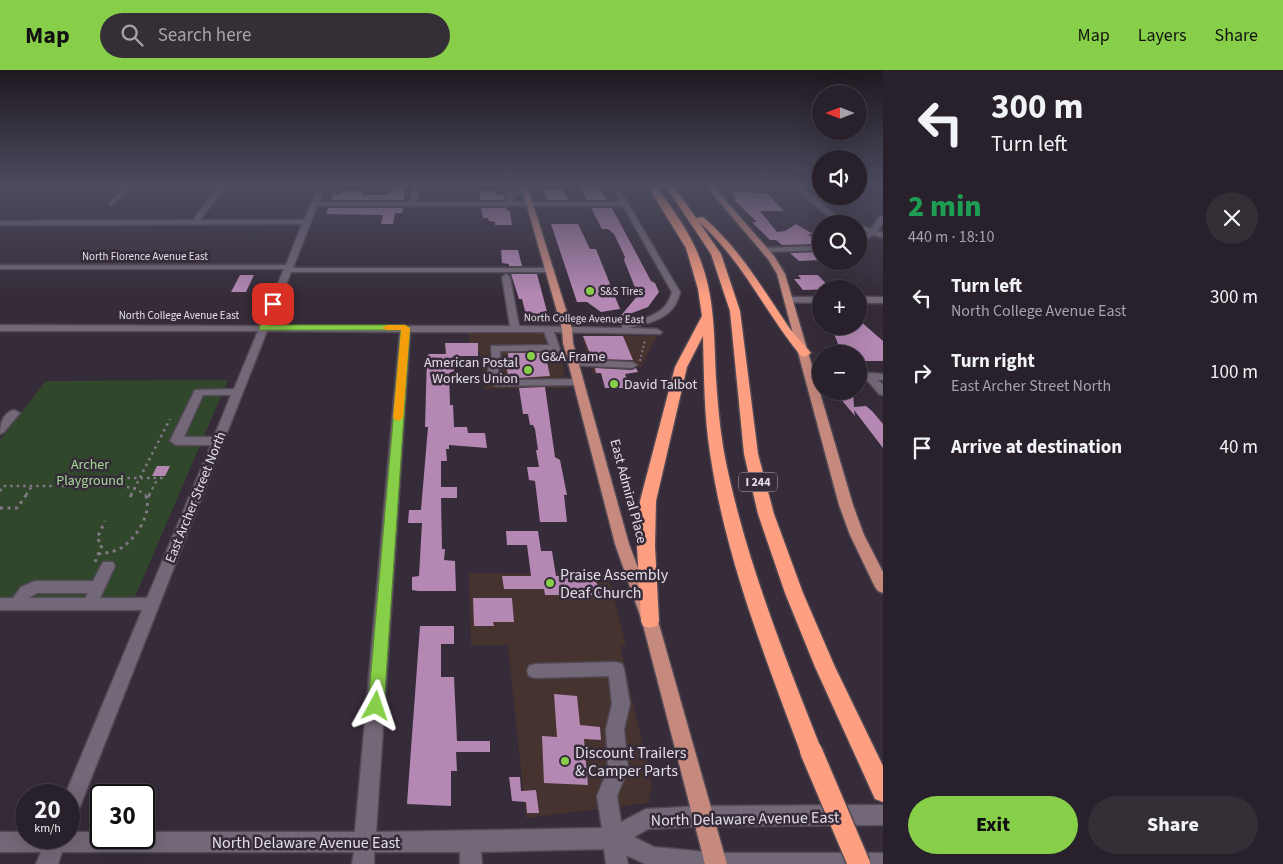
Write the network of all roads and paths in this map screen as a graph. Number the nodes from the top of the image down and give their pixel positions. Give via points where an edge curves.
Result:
1 (185, 222) edge
2 (307, 222) edge
3 (535, 222) edge
4 (636, 222) edge
5 (676, 222) edge
6 (695, 222) edge
7 (704, 222) edge
8 (740, 222) edge
9 (880, 222) edge
10 (0, 223) edge
11 (867, 229) edge
12 (873, 232) junction
13 (867, 236) edge
14 (883, 236) edge
15 (812, 248) edge
16 (764, 250) junction
17 (0, 267) edge
18 (289, 268) junction
19 (472, 270) junction
20 (515, 270) junction
21 (550, 270) junction
22 (506, 277) junction
23 (790, 300) junction
24 (812, 300) edge
25 (867, 300) edge
26 (883, 300) edge
27 (708, 315) junction
28 (0, 328) edge
29 (263, 328) junction
30 (405, 328) junction
31 (515, 329) junction
32 (548, 329) junction
33 (567, 329) junction
34 (612, 330) junction
35 (646, 331) junction
36 (657, 332) dead end
37 (554, 345) junction
38 (571, 353) junction
39 (805, 353) junction
40 (632, 365) joint
41 (812, 365) edge
42 (867, 375) edge
43 (883, 377) edge
44 (867, 378) edge
45 (580, 382) junction
46 (237, 392) junction
47 (883, 392) edge
48 (822, 400) edge
49 (14, 413) dead end
50 (170, 419) dead end
51 (0, 430) edge
52 (218, 441) junction
53 (121, 478) dead end
54 (139, 478) junction
55 (158, 478) junction
56 (165, 478) dead end
57 (32, 486) junction
58 (134, 488) junction
59 (0, 491) edge
60 (130, 497) dead end
61 (148, 498) junction
62 (0, 508) edge
63 (105, 521) dead end
64 (98, 554) junction
65 (107, 567) joint
66 (98, 586) junction
67 (883, 588) edge
68 (0, 604) edge
69 (17, 604) junction
70 (90, 604) junction
71 (152, 604) junction
72 (650, 621) junction
73 (535, 671) dead end
74 (79, 784) edge
75 (883, 791) edge
76 (883, 815) edge
77 (704, 816) junction
78 (612, 838) junction
79 (80, 840) edge
80 (15, 841) edge
81 (0, 842) edge
82 (365, 842) junction
83 (470, 842) junction
84 (52, 849) edge
85 (46, 864) edge
86 (363, 864) edge
87 (471, 864) edge
88 (617, 864) edge
89 (716, 864) edge
90 (859, 864) edge
91 (883, 864) edge

1 - 10 street
2 - 18 street, East Archer Street North
3 - 21 main road, East Admiral Place
4 - 34 street via 676,292 675,302 652,319
5 - 27 highway, I 244 via 692,252
6 - 75 highway, I 244 via 716,254 735,311 751,454 766,514 794,593
7 - 39 highway via 722,238 758,286 783,327
8 - 16 main road
9 - 12 street
11 - 12 street
12 - 13 street
12 - 14 street
15 - 16 street
16 - 23 main road via 781,274
17 - 18 street, North Florence Avenue East
18 - 19 street, North Florence Avenue East
18 - 29 street, East Archer Street North
19 - 20 street, North Florence Avenue East
19 - 22 street via 473,277
20 - 21 street, North Florence Avenue East
20 - 22 street
21 - 33 main road, East Admiral Place
22 - 31 street
23 - 24 street
23 - 39 main road
25 - 26 street
27 - 72 highway via 681,367 648,501 646,546
27 - 90 highway, I 244, bridge via 712,414 720,472 735,538 763,625 811,752
28 - 29 street, North College Avenue East
29 - 30 street, North College Avenue East
29 - 46 street, East Archer Street North
30 - 31 street, North College Avenue East
30 - 82 street
31 - 32 street, North College Avenue East
32 - 33 street, North College Avenue East
32 - 37 street
33 - 34 street, North College Avenue East
33 - 38 main road, East Admiral Place
34 - 35 street, North College Avenue East
35 - 36 street, North College Avenue East
35 - 40 path via 639,362
37 - 38 street via 557,355
37 - 45 street via 495,348 496,383
38 - 40 street
38 - 45 main road, East Admiral Place
39 - 41 main road
42 - 43 street
44 - 47 street
45 - 72 main road, East Admiral Place via 622,544
46 - 52 street, East Archer Street North
46 - 52 street via 199,392 176,441
48 - 67 main road via 846,505
49 - 51 street
50 - 54 path
52 - 71 street, East Archer Street North
53 - 54 path
54 - 55 path
54 - 58 path
55 - 56 path
55 - 61 path
57 - 58 path
57 - 59 path via 3,486
57 - 62 path via 17,508
58 - 60 path
58 - 61 path
61 - 64 path via 148,508 134,538 120,549
63 - 64 path via 96,538 102,545
64 - 65 path via 92,568
65 - 66 street
66 - 69 street via 35,586 26,591
66 - 70 street
68 - 69 street
69 - 70 street
70 - 71 street
71 - 74 street, East Archer Street North
72 - 77 main road, East Admiral Place
73 - 78 street via 616,670 622,704 615,729 618,769 607,796
76 - 77 street, North Delaware Avenue East
77 - 78 street, North Delaware Avenue East via 646,819
77 - 89 main road, East Admiral Place
78 - 83 street, North Delaware Avenue East
78 - 88 street
78 - 89 street, North Delaware Avenue East via 653,857
79 - 82 street, North Delaware Avenue East
80 - 81 street, North Delaware Avenue East
82 - 83 street, North Delaware Avenue East
82 - 86 street
83 - 87 street
84 - 85 street
89 - 91 street, North Delaware Avenue East

